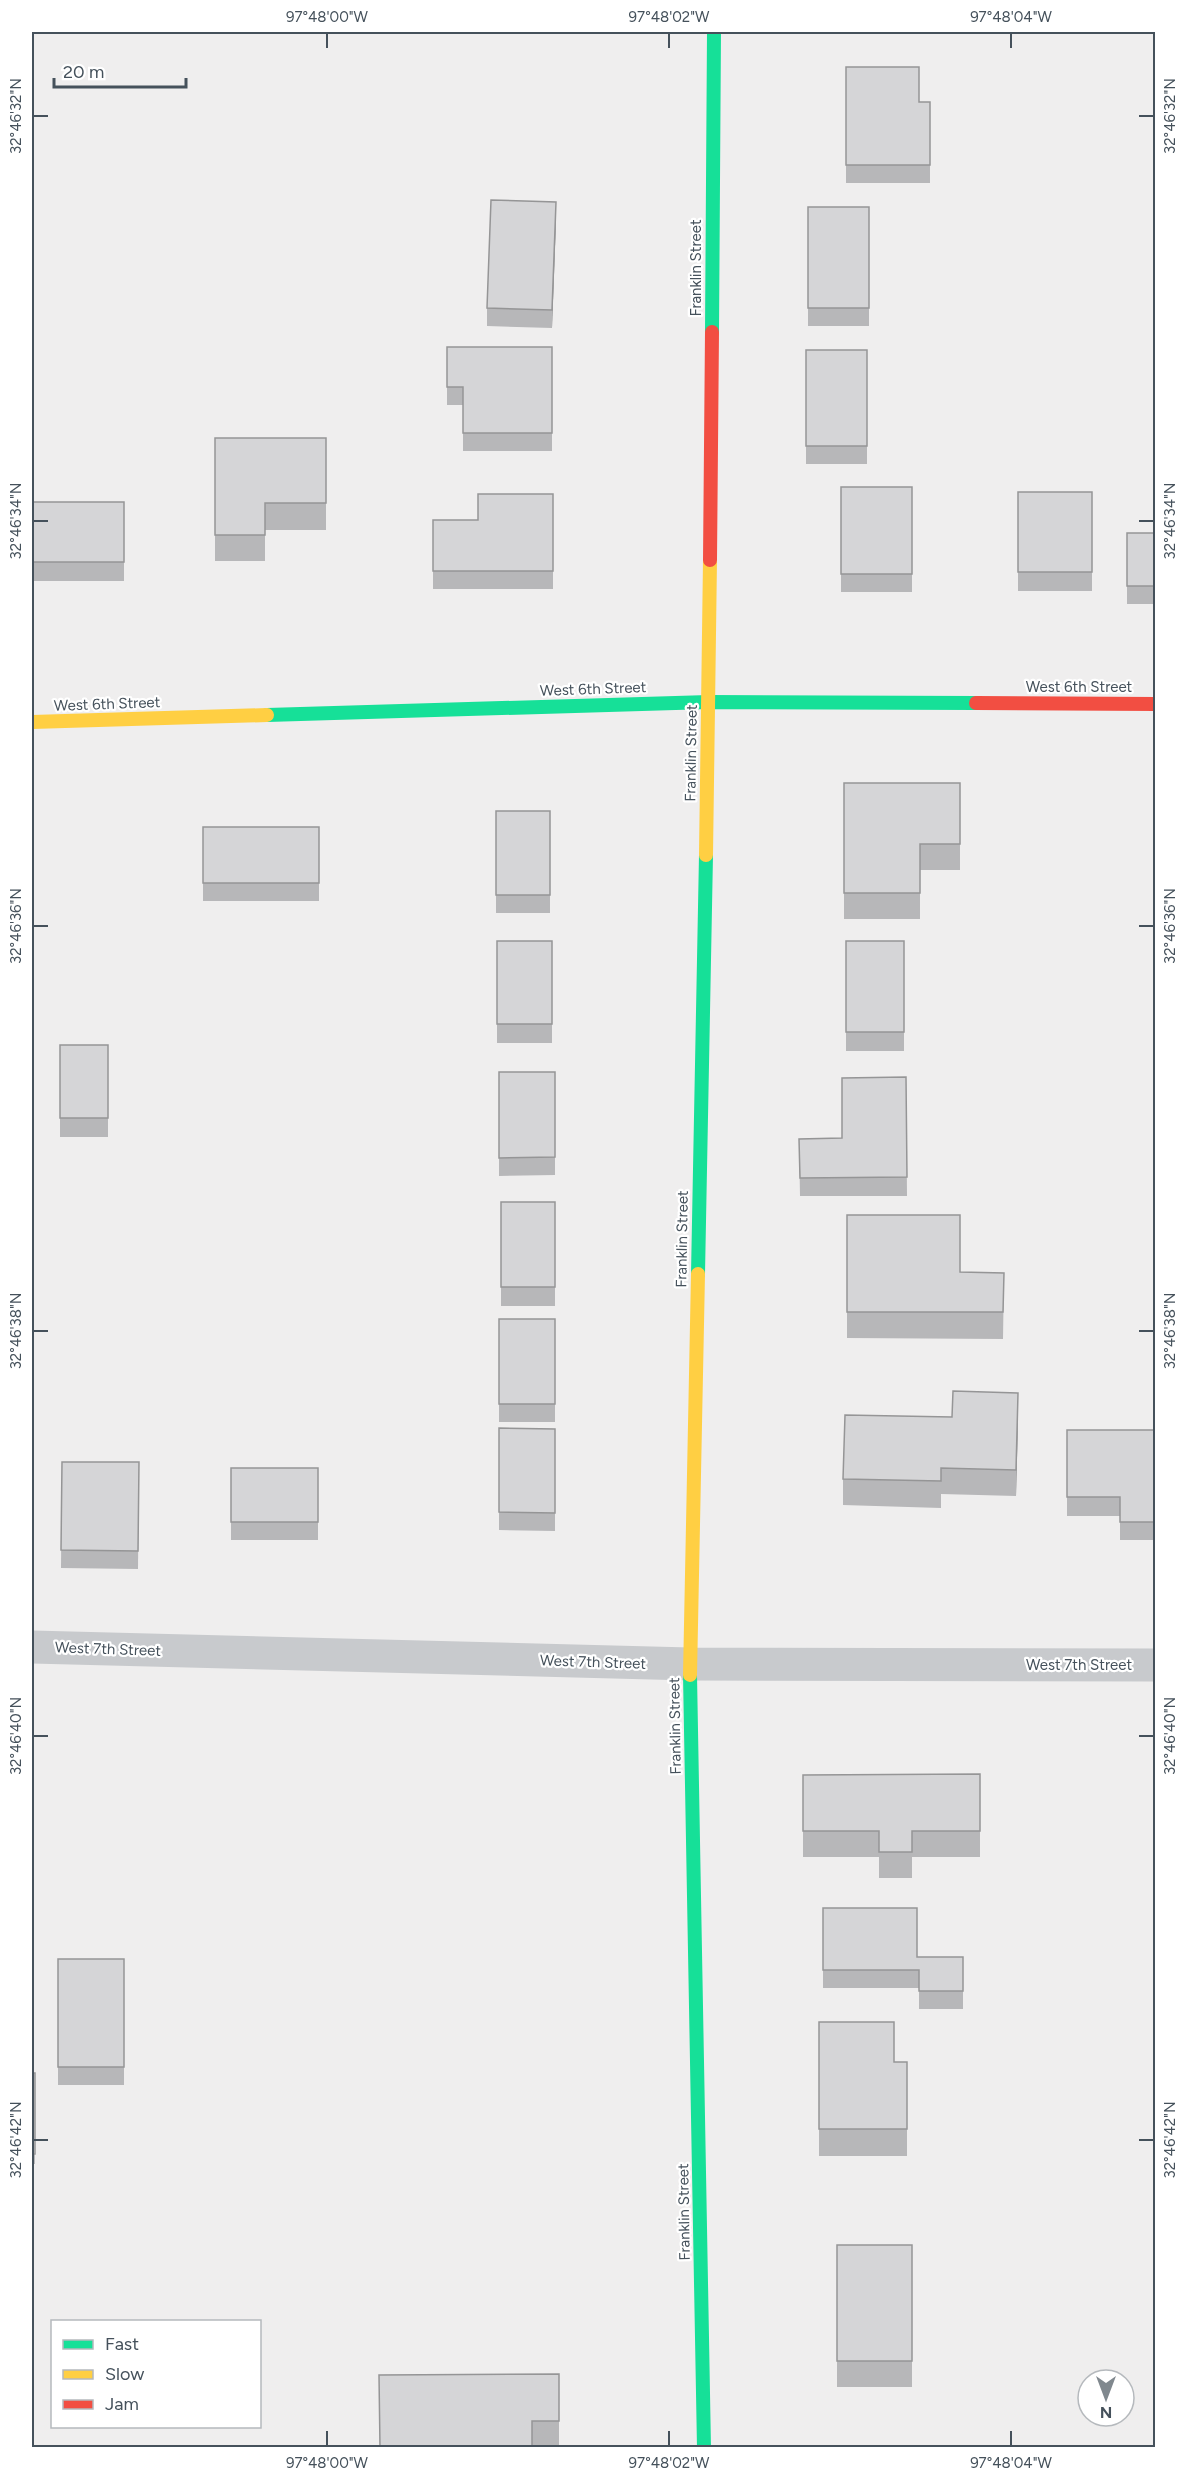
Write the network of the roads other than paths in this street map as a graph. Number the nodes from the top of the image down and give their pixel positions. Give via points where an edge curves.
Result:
1 (714, 32) edge
2 (709, 702) junction
3 (1155, 704) edge
4 (32, 723) edge
5 (32, 1647) edge
6 (690, 1664) junction
7 (1155, 1665) edge
8 (704, 2448) edge

1 - 2 street, Franklin Street
2 - 3 street, West 6th Street
2 - 4 street, West 6th Street
2 - 6 street, Franklin Street
5 - 6 street, West 7th Street
6 - 7 street, West 7th Street
6 - 8 street, Franklin Street

